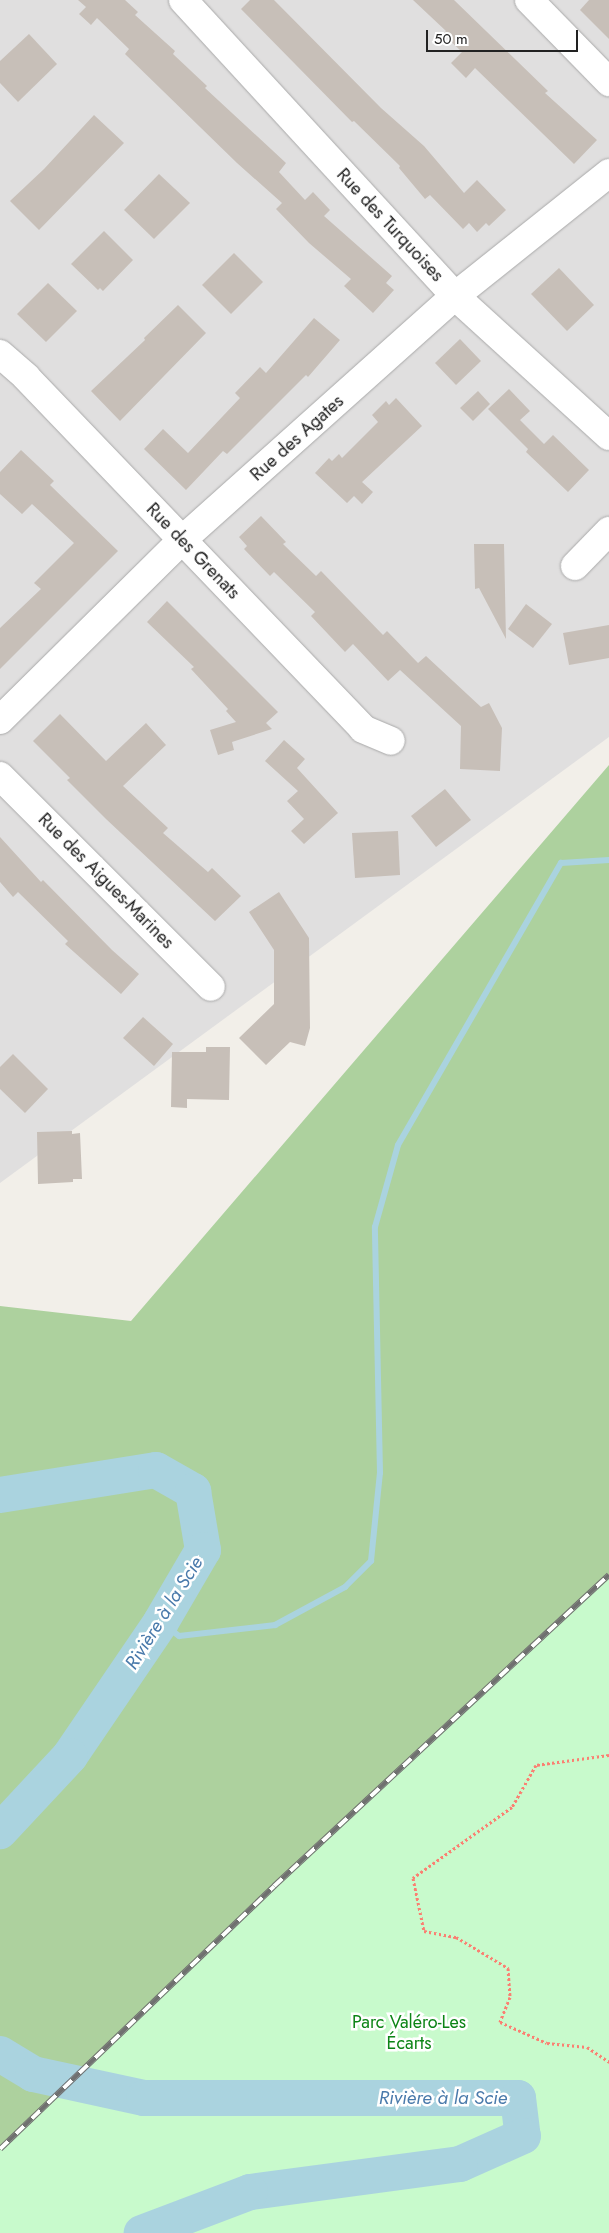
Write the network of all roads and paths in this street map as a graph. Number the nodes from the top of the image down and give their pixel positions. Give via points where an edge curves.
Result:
1 (183, 0) edge
2 (529, 0) edge
3 (609, 82) edge
4 (609, 173) edge
5 (455, 296) junction
6 (0, 354) edge
7 (609, 436) edge
8 (609, 531) edge
9 (182, 540) junction
10 (575, 566) dead end
11 (0, 720) edge
12 (392, 741) dead end
13 (0, 776) edge
14 (211, 987) dead end
15 (609, 1755) edge
16 (609, 2062) edge

1 - 5 street, Rue des Turquoises
2 - 3 street
4 - 5 street, Rue des Agates
5 - 7 street, Rue des Turquoises
5 - 9 street, Rue des Agates
6 - 9 street, Rue des Grenats
8 - 10 street
9 - 11 street, Rue des Agates
9 - 12 street, Rue des Grenats via 363,729
13 - 14 street, Rue des Aigues-Marines
15 - 16 path via 536,1765 512,1807 412,1878 424,1931 456,1937 508,1968 510,1997 500,2022 547,2043 587,2047

